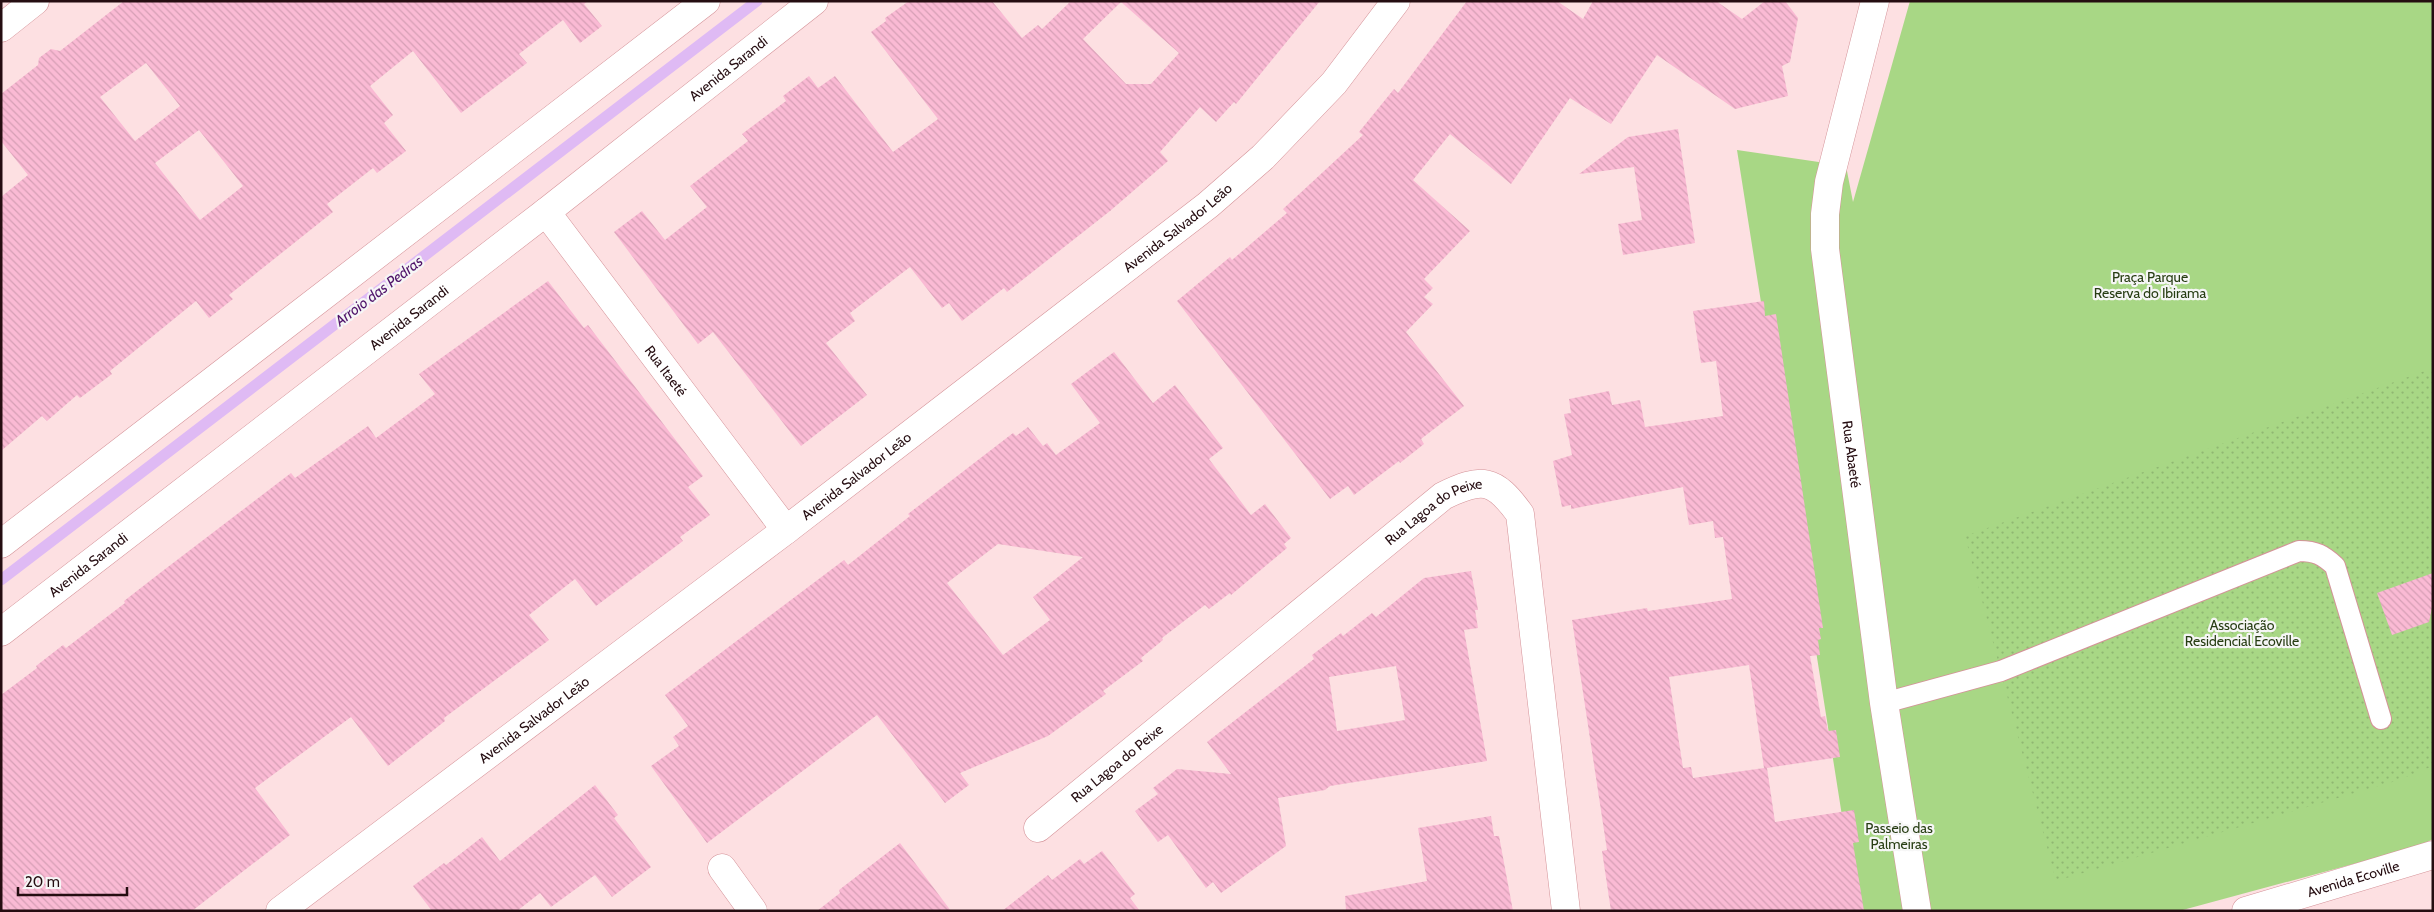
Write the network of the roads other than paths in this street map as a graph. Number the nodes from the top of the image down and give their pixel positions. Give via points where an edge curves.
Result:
1 (35, 1) edge
2 (706, 1) edge
3 (814, 1) edge
4 (1396, 1) edge
5 (1876, 1) edge
6 (1, 28) edge
7 (546, 212) junction
8 (786, 530) junction
9 (1, 544) edge
10 (1, 632) edge
11 (1884, 703) junction
12 (2382, 720) dead end
13 (1038, 828) dead end
14 (2433, 855) edge
15 (722, 868) dead end
16 (2272, 907) edge
17 (280, 911) edge
18 (753, 911) edge
19 (1566, 911) edge
20 (1918, 911) edge
21 (2246, 911) edge

1 - 6 street
2 - 9 street
3 - 7 street, Avenida Sarandi
4 - 8 street, Avenida Salvador Leão via 1334,83 1263,157 1208,205
5 - 11 street, Rua Abaeté via 1829,182 1825,249
7 - 8 street, Rua Itaeté
7 - 10 street, Avenida Sarandi
8 - 17 street, Avenida Salvador Leão
11 - 12 lane via 2001,671 2299,551 2313,551 2335,566
11 - 20 street, Rua Abaeté
13 - 19 street, Rua Lagoa do Peixe via 1443,496 1464,486 1483,482 1504,493 1520,514
14 - 16 street, Avenida Ecoville
15 - 18 street
16 - 21 street, Avenida Ecoville

